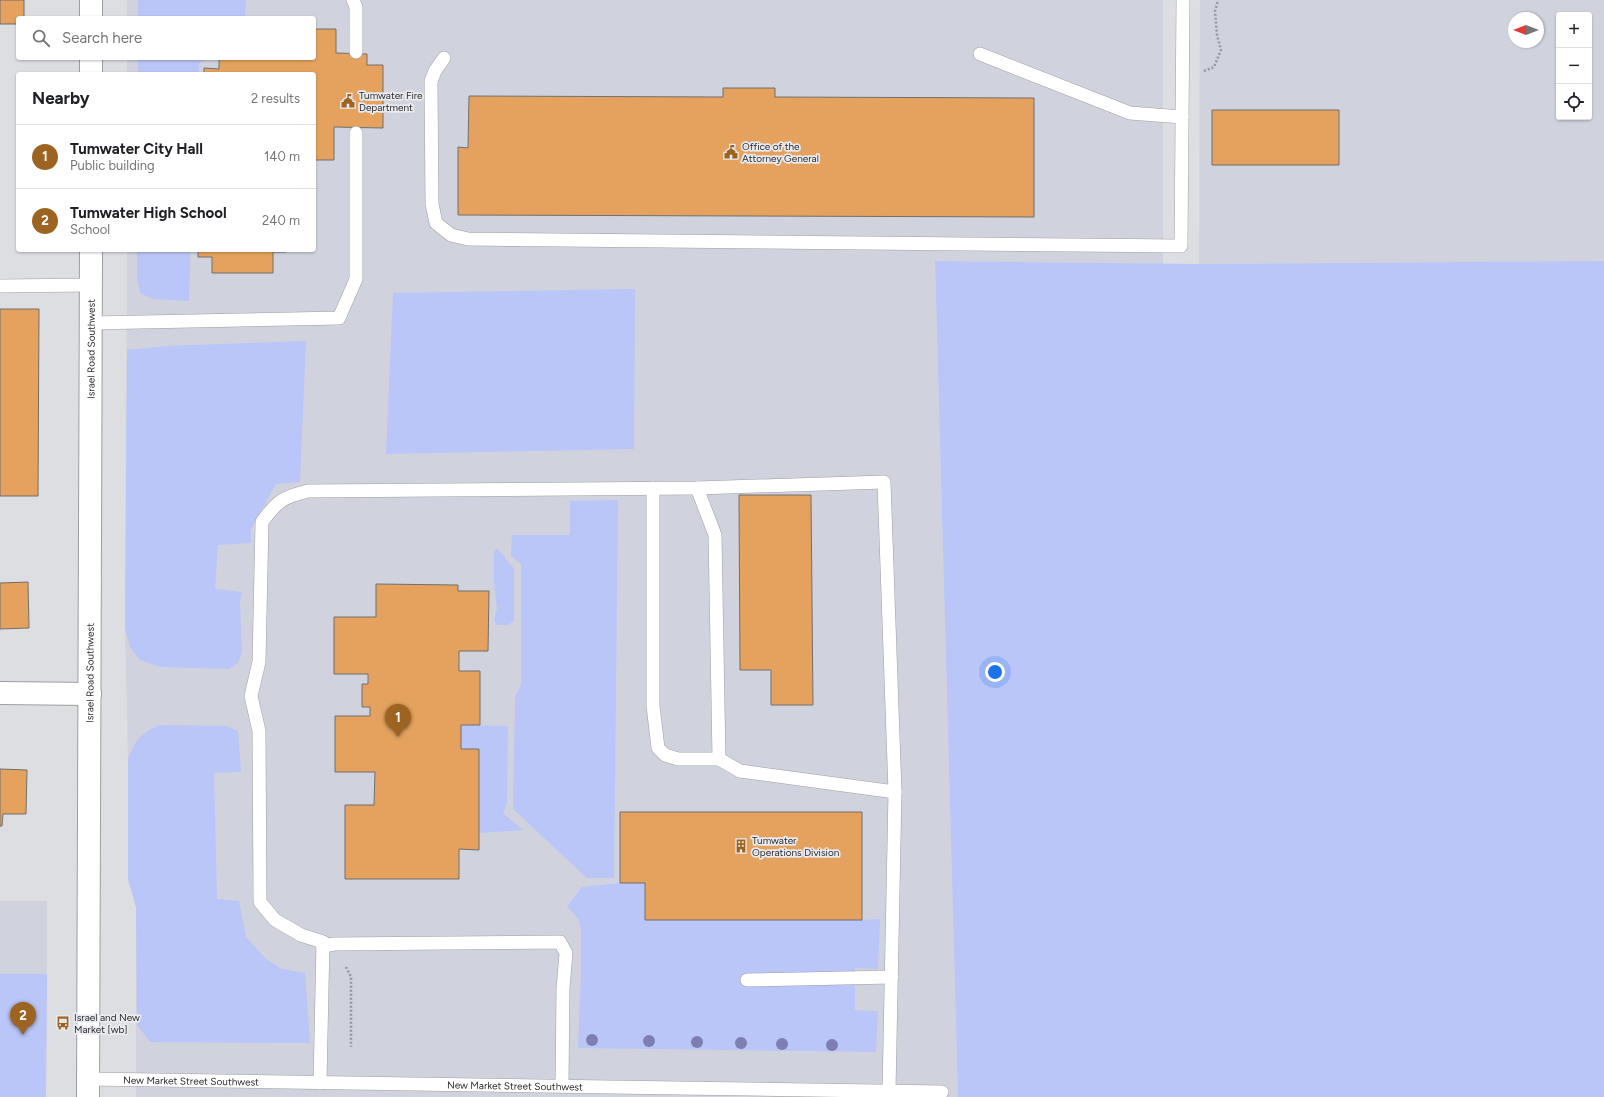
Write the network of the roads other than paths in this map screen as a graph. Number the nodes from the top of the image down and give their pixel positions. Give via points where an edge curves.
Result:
1 (92, 0) edge
2 (353, 0) edge
3 (1183, 0) edge
4 (91, 16) edge
5 (356, 52) dead end
6 (980, 54) dead end
7 (444, 58) dead end
8 (91, 60) edge
9 (91, 72) edge
10 (1182, 116) junction
11 (356, 133) dead end
12 (91, 252) edge
13 (0, 286) edge
14 (91, 286) junction
15 (91, 323) junction
16 (653, 488) junction
17 (697, 488) junction
18 (0, 693) edge
19 (90, 694) junction
20 (719, 759) junction
21 (895, 792) junction
22 (323, 946) junction
23 (892, 977) junction
24 (747, 980) dead end
25 (320, 1083) junction
26 (562, 1086) junction
27 (88, 1088) edge
28 (889, 1091) junction
29 (942, 1092) dead end

1 - 4 street
2 - 5 lane via 356,7
3 - 10 lane
6 - 10 lane via 1130,113
7 - 10 lane via 434,71 431,81 432,204 436,223 451,235 468,239 1181,246
8 - 9 street
11 - 15 lane via 356,279 339,318
12 - 14 street, Israel Road Southwest
13 - 14 lane
14 - 15 street, Israel Road Southwest
15 - 19 street, Israel Road Southwest
16 - 17 lane
16 - 20 lane via 653,706 658,748 665,755 678,759
16 - 22 lane via 308,491 292,495 274,505 262,522 259,662 251,696 259,731 260,902 275,920 301,935 323,942
17 - 20 lane via 715,535
17 - 21 lane via 884,482
18 - 19 street
19 - 27 street, Israel Road Southwest
20 - 21 lane via 740,771
21 - 23 lane
22 - 25 lane
22 - 26 lane via 560,942 566,953
23 - 24 lane
23 - 28 lane
25 - 26 lane, New Market Street Southwest
25 - 27 lane, New Market Street Southwest
26 - 28 lane, New Market Street Southwest
28 - 29 lane, New Market Street Southwest

